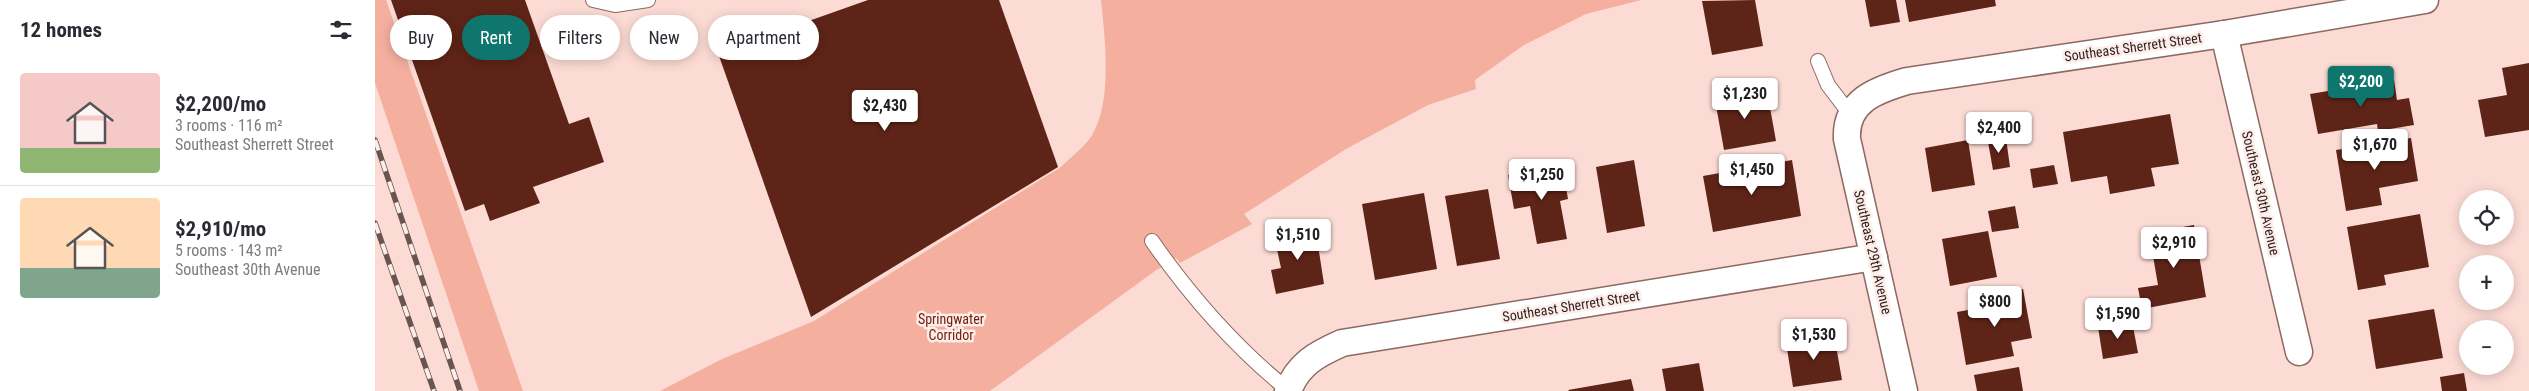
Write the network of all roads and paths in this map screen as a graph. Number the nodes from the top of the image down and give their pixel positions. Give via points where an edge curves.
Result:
1 (593, 0) edge
2 (649, 0) edge
3 (2425, 0) edge
4 (2224, 34) junction
5 (1819, 61) dead end
6 (1850, 114) junction
7 (1151, 241) dead end
8 (1874, 257) junction
9 (2299, 352) dead end
10 (1288, 391) edge
11 (1905, 391) edge

1 - 2 lane via 615,5
3 - 4 street, Southeast Sherrett Street
4 - 6 street, Southeast Sherrett Street via 1907,81 1877,92
4 - 9 street, Southeast 30th Avenue
5 - 6 lane via 1828,85
6 - 8 street, Southeast 29th Avenue via 1847,139
7 - 10 lane via 1197,302 1250,358
8 - 10 street, Southeast Sherrett Street via 1342,343 1308,360 1295,374
8 - 11 street, Southeast 29th Avenue

